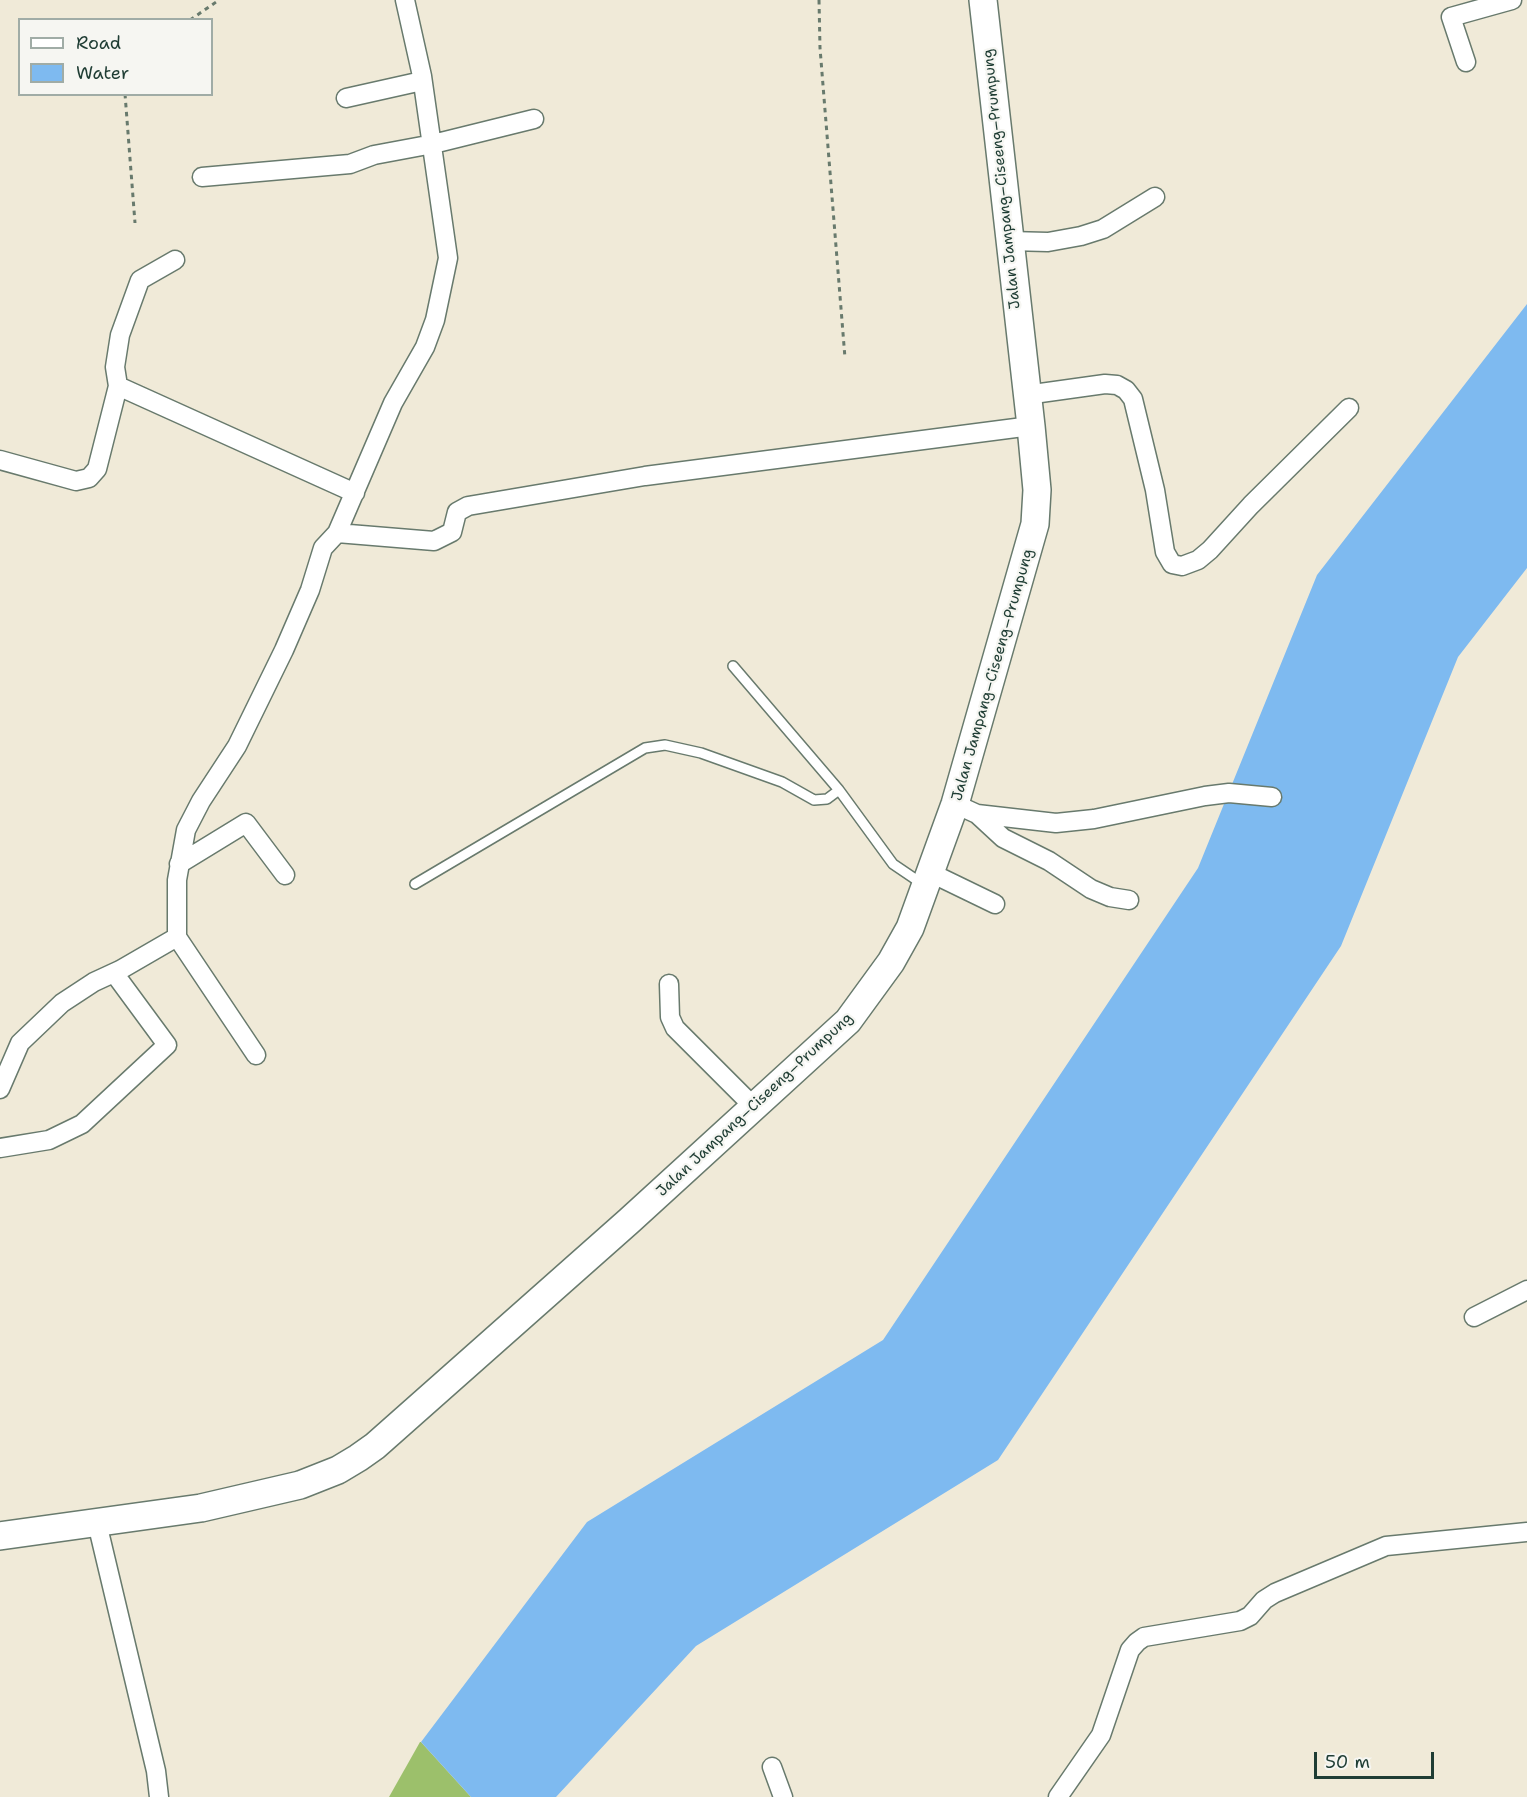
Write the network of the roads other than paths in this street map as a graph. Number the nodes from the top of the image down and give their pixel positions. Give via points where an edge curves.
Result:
1 (405, 0) edge
2 (983, 0) edge
3 (1512, 0) edge
4 (1448, 8) edge
5 (1466, 62) dead end
6 (422, 81) junction
7 (346, 98) dead end
8 (534, 119) dead end
9 (433, 144) junction
10 (202, 177) dead end
11 (1155, 197) dead end
12 (1009, 241) junction
13 (175, 260) dead end
14 (118, 386) junction
15 (1026, 395) junction
16 (1349, 408) dead end
17 (1031, 426) junction
18 (0, 460) edge
19 (355, 493) junction
20 (337, 533) junction
21 (733, 666) dead end
22 (838, 790) junction
23 (1272, 797) dead end
24 (966, 809) junction
25 (179, 864) junction
26 (285, 875) dead end
27 (928, 879) junction
28 (415, 884) dead end
29 (1129, 900) dead end
30 (995, 904) dead end
31 (177, 937) junction
32 (114, 973) junction
33 (669, 984) dead end
34 (256, 1055) dead end
35 (0, 1089) edge
36 (755, 1108) junction
37 (0, 1148) edge
38 (1527, 1290) edge
39 (1474, 1317) dead end
40 (97, 1523) junction
41 (1527, 1532) edge
42 (0, 1536) edge
43 (772, 1767) dead end
44 (159, 1797) edge
45 (783, 1797) edge
46 (1058, 1797) edge

1 - 6 street
2 - 12 main road, Jalan Jampang–Ciseeng–Prumpung
3 - 4 street
4 - 5 street
6 - 7 street
6 - 9 street
8 - 9 street
9 - 10 street via 340,165
9 - 19 street via 447,241 446,274 425,347 393,403
11 - 12 street via 1103,229 1081,236 1048,242
12 - 15 main road, Jalan Jampang–Ciseeng–Prumpung
13 - 14 street via 140,280 120,335 115,367
14 - 18 street via 92,476 76,481
14 - 19 street
15 - 16 street via 1105,384 1126,390 1133,399 1155,490 1165,552 1172,564 1182,566 1210,550
15 - 17 main road, Jalan Jampang–Ciseeng–Prumpung
17 - 20 street via 657,474 468,506 457,512 452,532 439,540
17 - 24 main road, Jalan Jampang–Ciseeng–Prumpung via 1037,490 1035,524
19 - 20 street
20 - 25 street via 323,548 284,650 237,746 186,830
21 - 22 lane
22 - 27 lane via 893,864
22 - 28 lane via 827,799 814,800 782,782 701,753 665,746 645,748
23 - 24 street via 1217,794 1056,824
24 - 27 main road, Jalan Jampang–Ciseeng–Prumpung
24 - 29 street via 1003,838 1049,861 1091,889
25 - 26 street via 246,823
25 - 31 street
27 - 30 street
27 - 36 main road, Jalan Jampang–Ciseeng–Prumpung via 910,928 873,989 848,1021
31 - 32 street
31 - 34 street
32 - 35 street via 78,991 34,1028 15,1050
32 - 37 street via 167,1045 82,1124 49,1140
33 - 36 street via 670,1017 675,1028
36 - 40 main road, Jalan Jampang–Ciseeng–Prumpung via 358,1458 300,1485 201,1508
38 - 39 street
40 - 42 main road, Jalan Jampang–Ciseeng–Prumpung
40 - 44 street
41 - 46 street via 1386,1546 1275,1593 1240,1621 1144,1637 1130,1650 1101,1735
43 - 45 street

